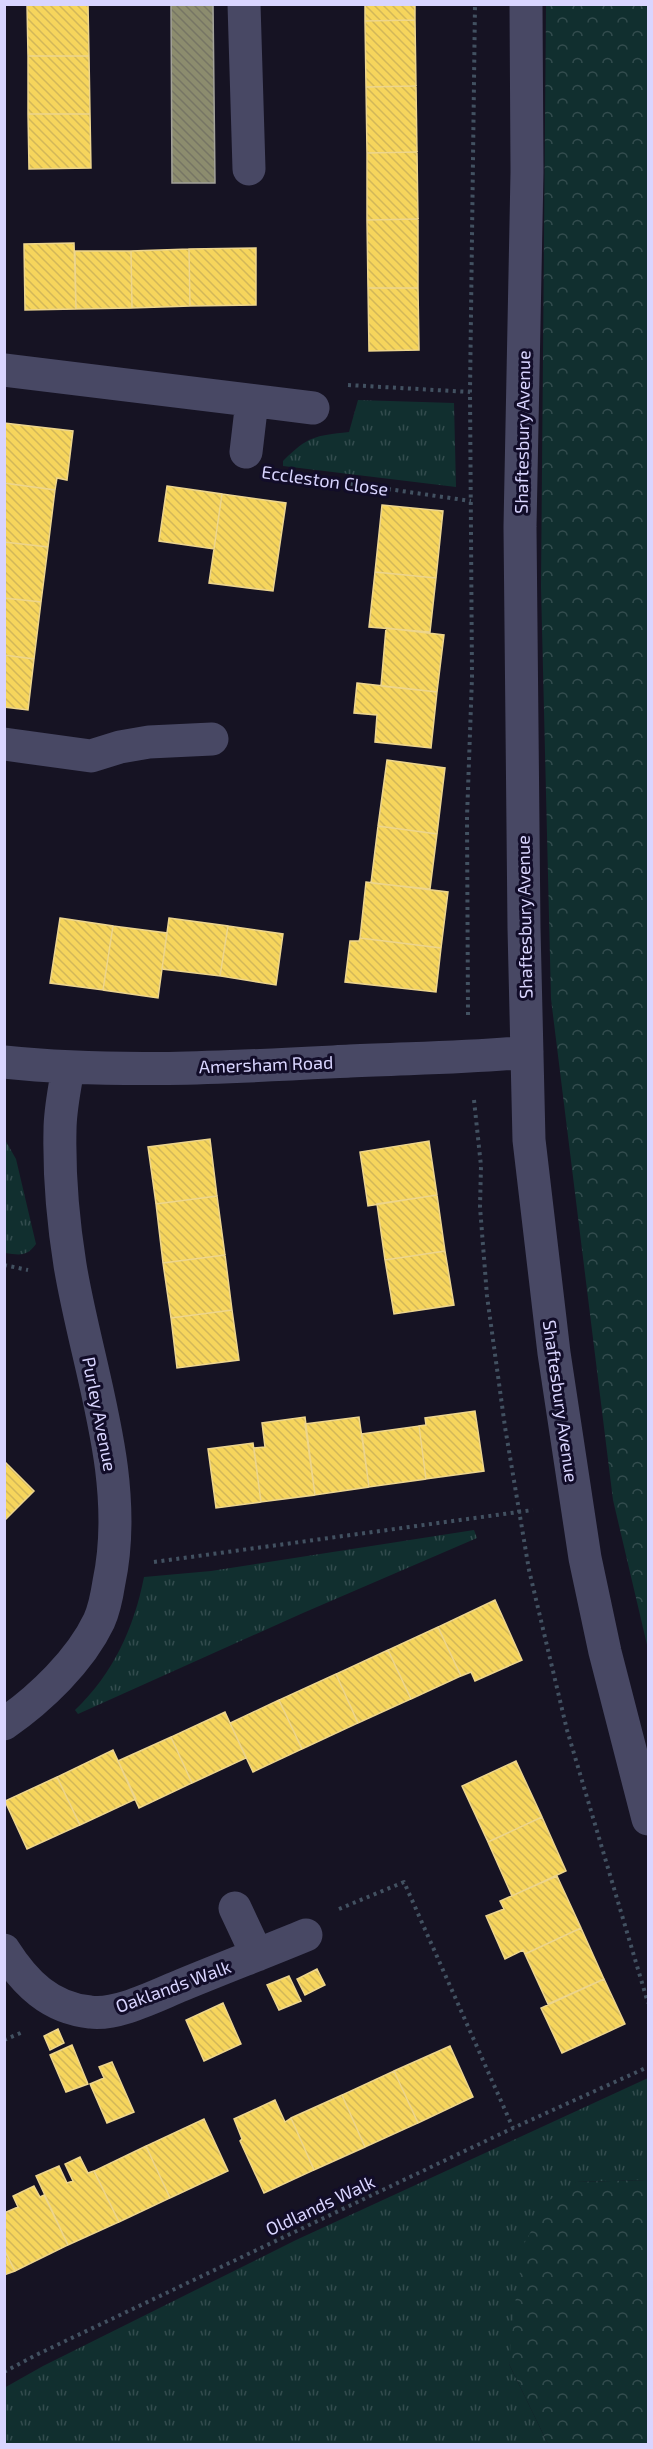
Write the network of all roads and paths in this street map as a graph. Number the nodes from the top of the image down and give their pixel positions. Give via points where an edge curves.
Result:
1 (244, 4) edge
2 (526, 4) edge
3 (249, 169) dead end
4 (4, 370) edge
5 (470, 392) dead end
6 (252, 401) junction
7 (313, 408) joint
8 (246, 452) joint
9 (471, 501) dead end
10 (212, 739) dead end
11 (4, 744) edge
12 (527, 1052) junction
13 (4, 1062) edge
14 (68, 1067) junction
15 (576, 1504) junction
16 (114, 1559) junction
17 (4, 1724) edge
18 (648, 1819) edge
19 (235, 1908) dead end
20 (306, 1935) joint
21 (4, 1950) edge
22 (257, 1955) junction
23 (648, 2067) edge
24 (513, 2128) junction
25 (4, 2372) edge

1 - 3 street
2 - 12 street, Shaftesbury Avenue via 520,527
4 - 6 street
5 - 7 path via 316,383
6 - 7 street
6 - 8 street, Eccleston Close
8 - 9 path, Eccleston Close via 246,469
10 - 11 street via 149,742 91,756
12 - 14 street, Amersham Road via 223,1068
12 - 15 street, Shaftesbury Avenue via 531,1167
13 - 14 street, Amersham Road
14 - 16 street, Purley Avenue via 60,1128 63,1208 70,1265 113,1474
15 - 16 path via 156,1562
15 - 18 street, Shaftesbury Avenue via 605,1652
16 - 17 street, Purley Avenue via 99,1621 85,1644 42,1695
19 - 22 street
20 - 22 street, Oaklands Walk
20 - 24 path via 324,1924 327,1914 404,1882
21 - 22 street, Oaklands Walk via 38,1993 60,2005 93,2013 135,2004
23 - 24 path, Oldlands Walk
24 - 25 path, Oldlands Walk

